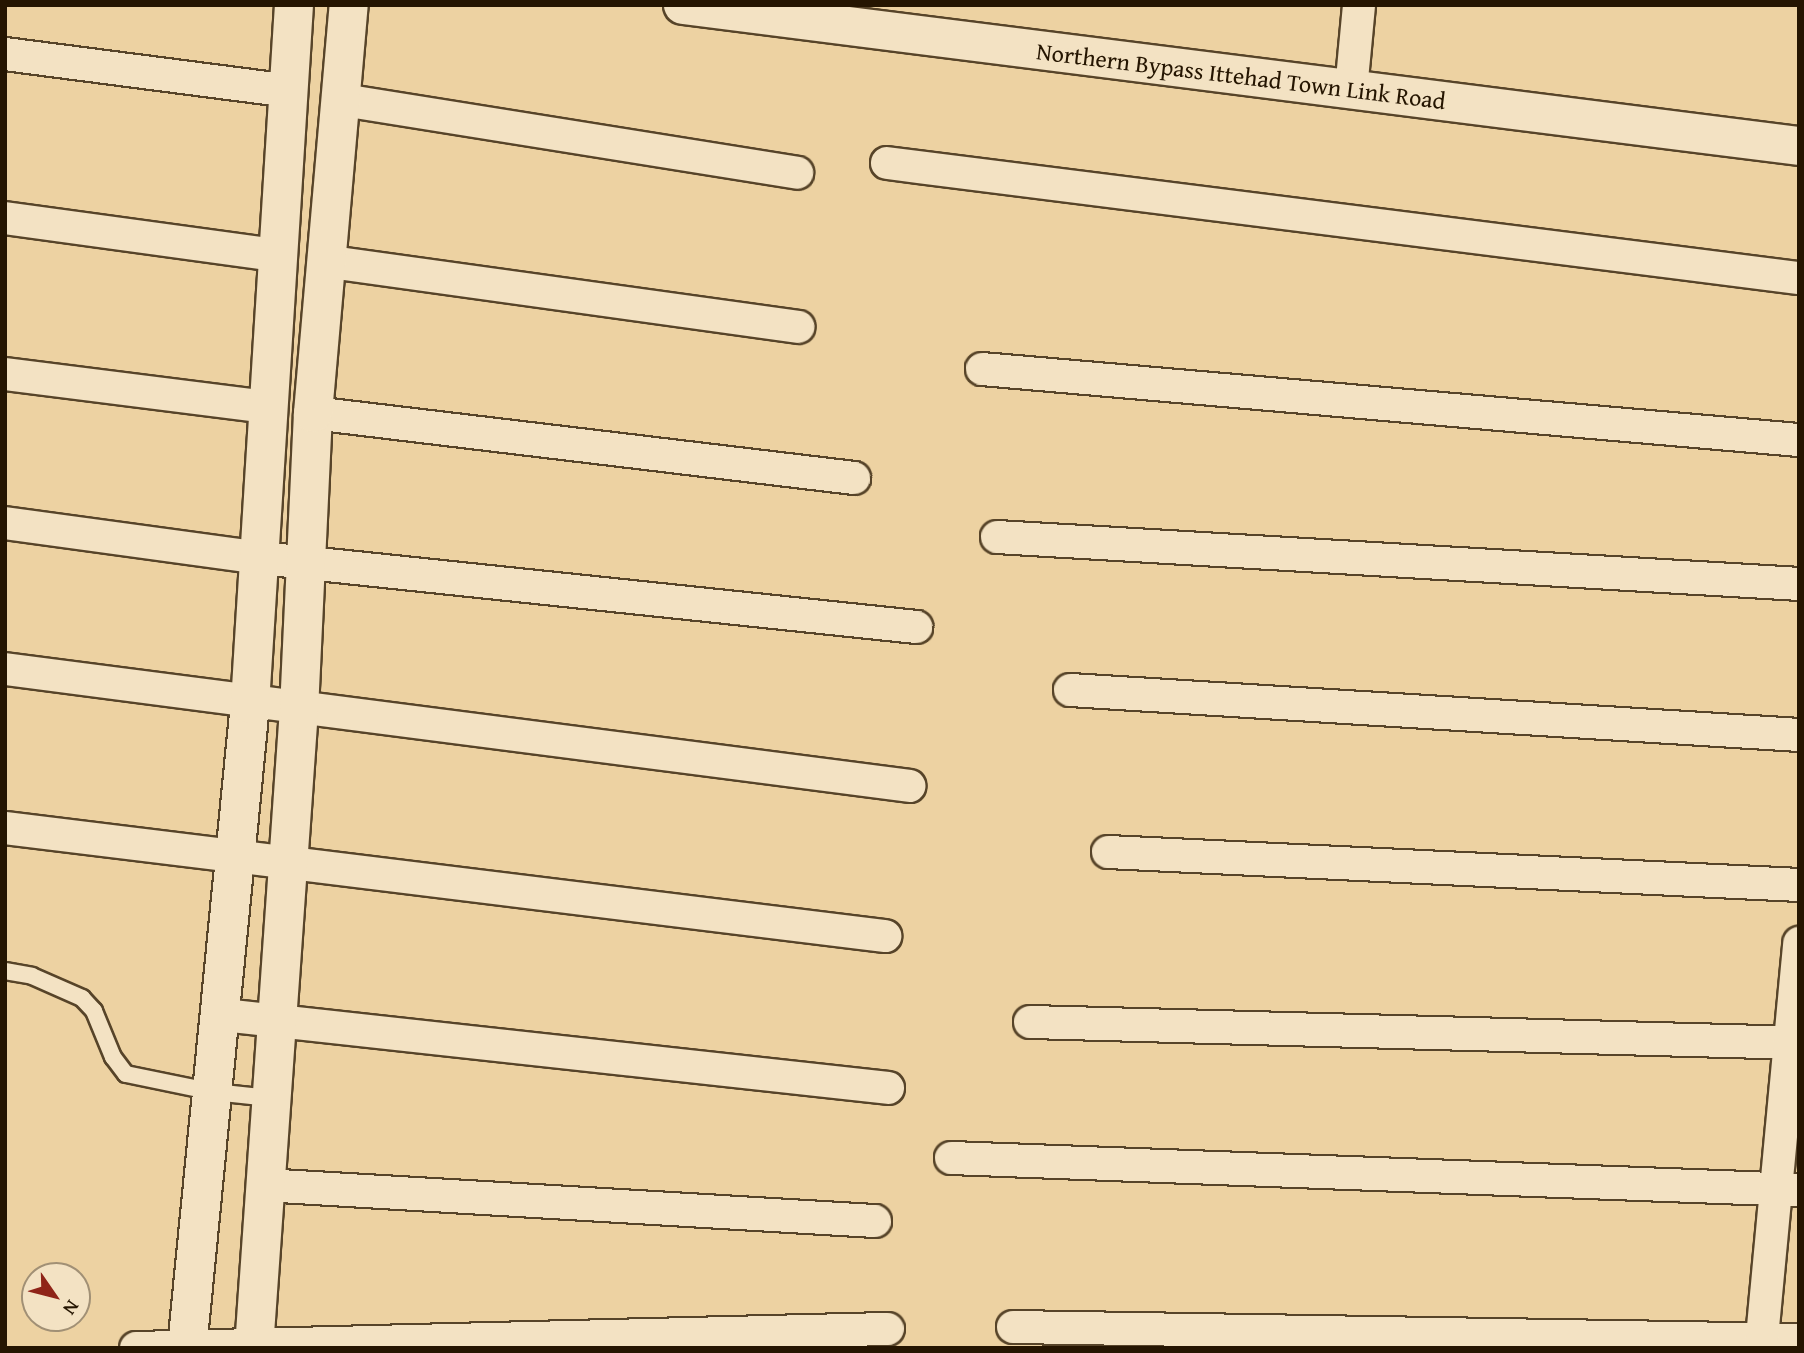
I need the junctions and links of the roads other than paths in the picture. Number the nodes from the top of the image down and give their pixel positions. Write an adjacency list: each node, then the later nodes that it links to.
1 (294, 5): 8 (main road)
2 (349, 5): 9 (main road)
3 (683, 5): 5 (main road, Northern Bypass Ittehad Town Link Road)
4 (1359, 5): 7 (street)
5 (844, 15): 7 (main road, Northern Bypass Ittehad Town Link Road)
6 (5, 54): 8 (street)
7 (1351, 90): 10 (main road, Northern Bypass Ittehad Town Link Road)
8 (288, 91): 14 (main road)
9 (343, 100): 12 (street); 15 (main road)
10 (1799, 146)
11 (887, 163): 16 (street)
12 (797, 173)
13 (5, 218): 14 (street)
14 (276, 255): 20 (main road)
15 (324, 261): 17 (street); 21 (main road)
16 (1799, 278)
17 (798, 327)
18 (982, 369): 22 (street)
19 (5, 374): 20 (street)
20 (266, 407): 26 (main road)
21 (313, 413): 23 (street); 27 (main road)
22 (1799, 440)
23 (854, 478)
24 (5, 523): 26 (street)
25 (997, 537): 28 (street)
26 (261, 558): 27 (street); 32 (main road)
27 (306, 563): 29 (street); 33 (main road)
28 (1799, 584)
29 (916, 627)
30 (5, 669): 32 (street)
31 (1070, 690): 34 (street)
32 (250, 704): 33 (street); 38 (main road)
33 (299, 710): 35 (street); 39 (main road)
34 (1799, 735)
35 (909, 786)
36 (5, 828): 38 (street)
37 (1108, 852): 40 (street)
38 (234, 859): 39 (street); 44 (main road)
39 (289, 865): 41 (street); 45 (main road)
40 (1799, 885)
41 (886, 936)
42 (1799, 943): 47 (street)
43 (5, 971): 49 (lane)
44 (223, 1015): 45 (street); 49 (main road)
45 (276, 1020): 48 (street); 50 (main road)
46 (1030, 1022): 47 (street)
47 (1794, 1042): 53 (street)
48 (888, 1087)
49 (214, 1092): 50 (lane); 61 (main road)
50 (270, 1098): 52 (main road)
51 (951, 1158): 53 (street)
52 (263, 1185): 54 (street); 60 (main road)
53 (1787, 1189): 59 (street)
54 (875, 1221)
55 (1013, 1326): 59 (street)
56 (888, 1329): 57 (street)
57 (708, 1340): 60 (street)
58 (1799, 1340): 59 (street)
59 (1762, 1342)
60 (254, 1345): 61 (street)
61 (188, 1346): 62 (street)
62 (136, 1348)

